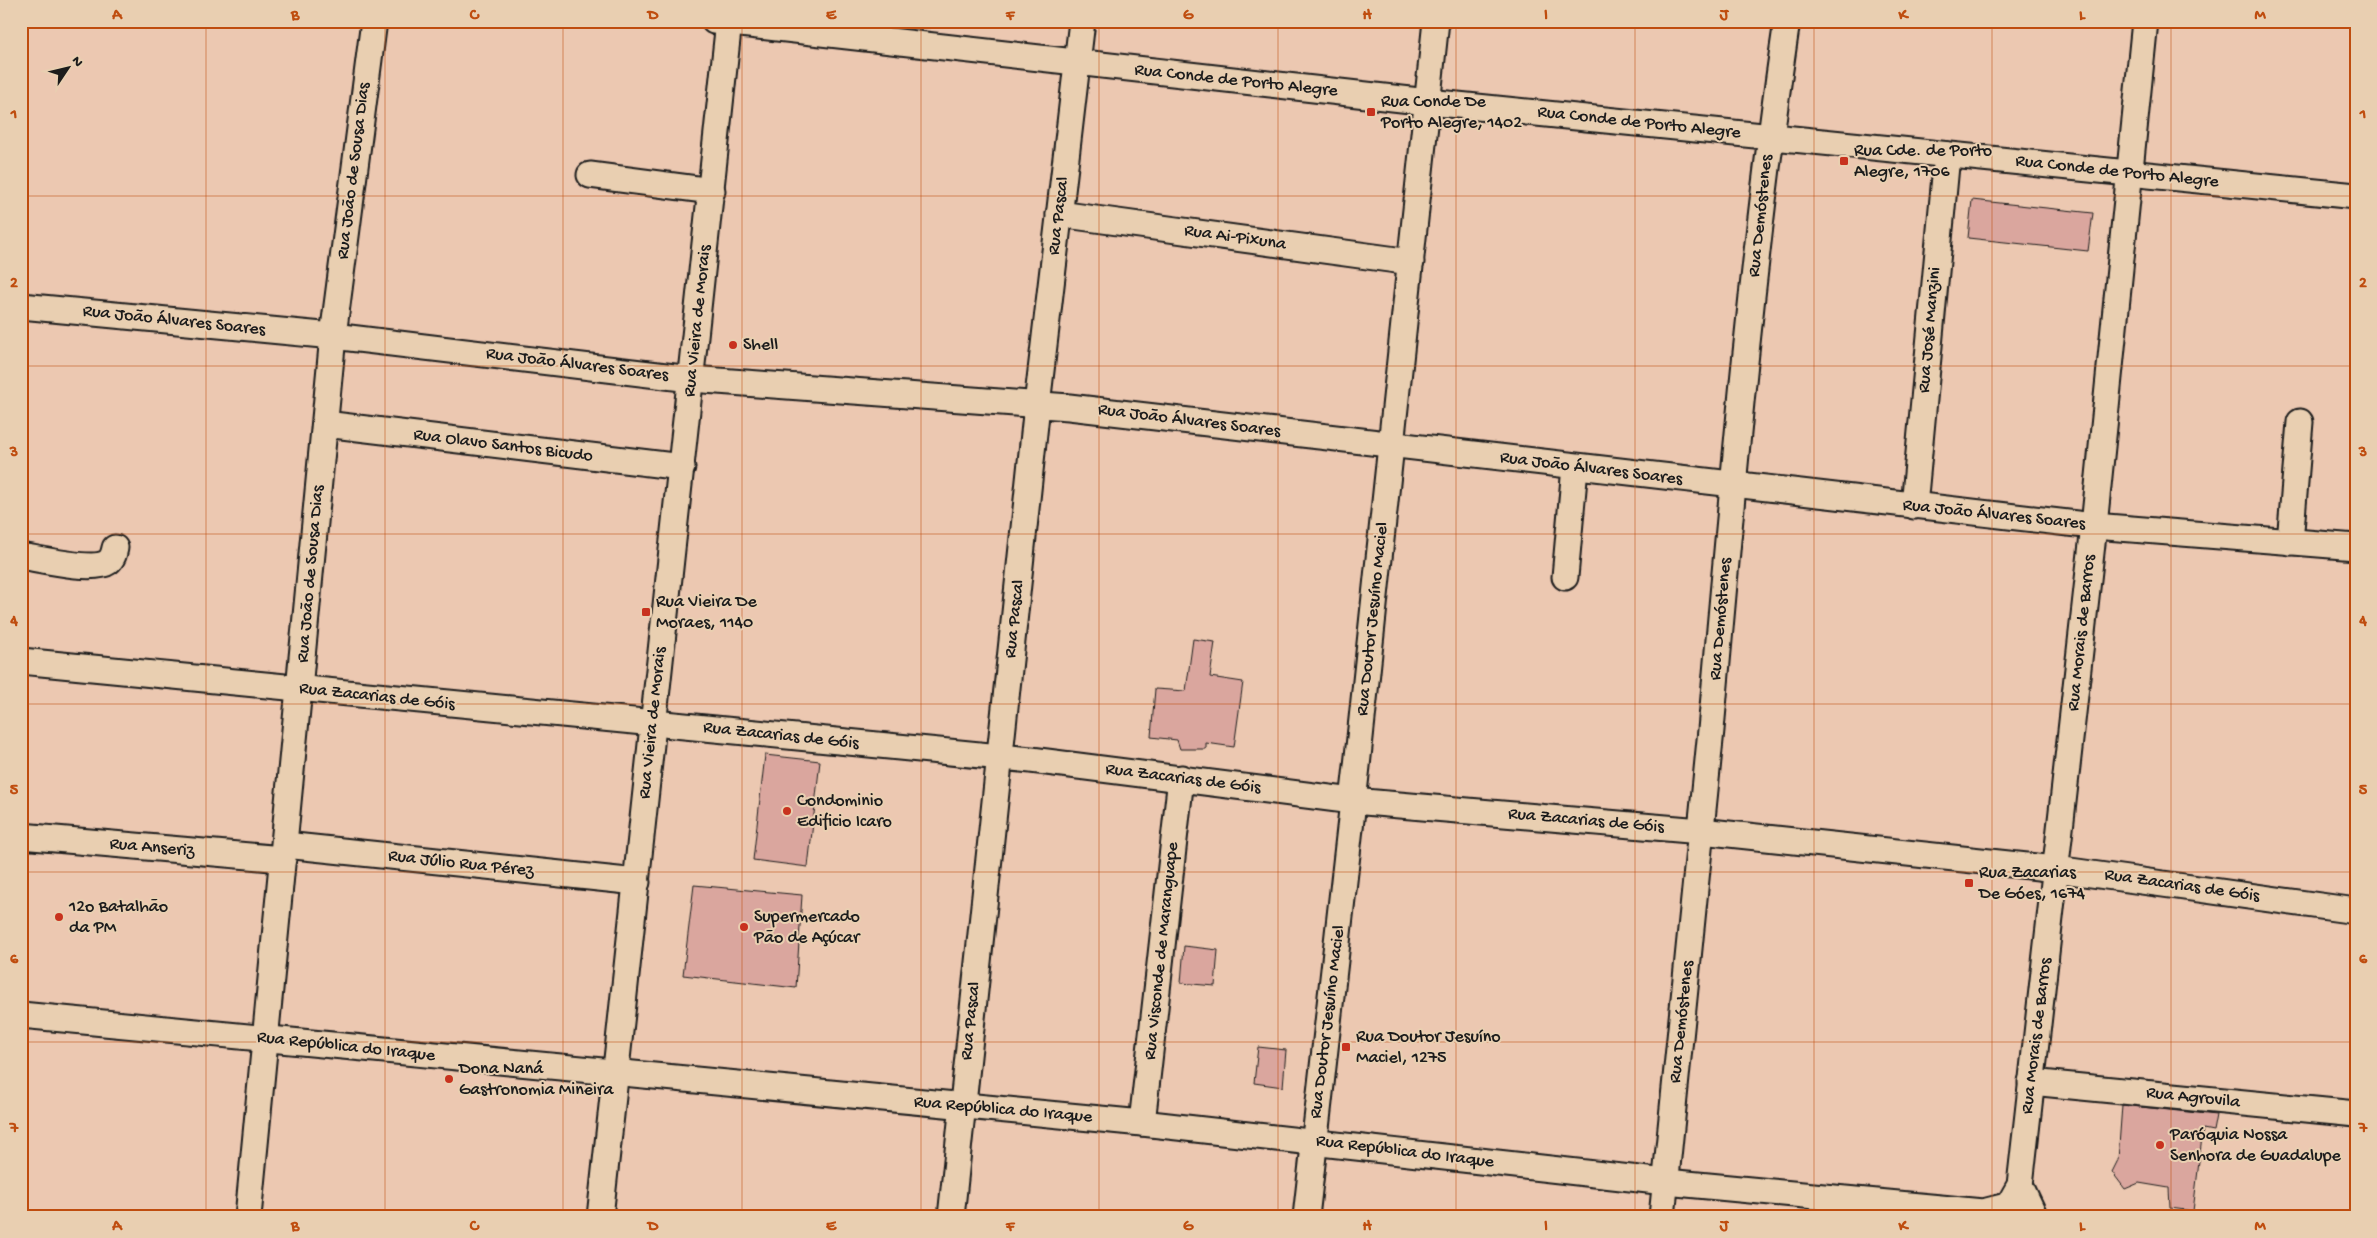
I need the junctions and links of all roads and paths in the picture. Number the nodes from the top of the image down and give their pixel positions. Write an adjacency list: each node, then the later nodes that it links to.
1 (374, 21): 18 (street, Rua João de Sousa Dias)
2 (1082, 21): 7 (street, Rua Pascal)
3 (1436, 21): 8 (street, Rua Doutor Jesuíno Maciel)
4 (1787, 21): 9 (street, Rua Demóstenes)
5 (2145, 21): 11 (street, Rua Morais de Barros)
6 (724, 22): 7 (street, Rua Conde de Porto Alegre); 13 (street, Rua Vieira de Morais)
7 (1077, 63): 8 (street, Rua Conde de Porto Alegre); 15 (street, Rua Pascal)
8 (1428, 102): 9 (street, Rua Conde de Porto Alegre); 16 (street, Rua Doutor Jesuíno Maciel)
9 (1770, 136): 10 (street, Rua Conde de Porto Alegre); 26 (street, Rua Demóstenes)
10 (1947, 155): 11 (street, Rua Conde de Porto Alegre); 27 (street, Rua José Manzini)
11 (2129, 174): 14 (street, Rua Conde de Porto Alegre); 28 (street, Rua Morais de Barros)
12 (590, 175): 13 (street)
13 (712, 191): 19 (street, Rua Vieira de Morais)
14 (2356, 196)
15 (1060, 214): 16 (street, Rua Ai-Pixuna); 20 (street, Rua Pascal)
16 (1411, 262): 23 (street, Rua Doutor Jesuíno Maciel)
17 (21, 306): 18 (street, Rua João Álvares Soares)
18 (333, 336): 19 (street, Rua João Álvares Soares); 22 (street, Rua João de Sousa Dias)
19 (691, 379): 20 (street, Rua João Álvares Soares); 24 (street, Rua Vieira de Morais)
20 (1037, 405): 23 (street, Rua João Álvares Soares); 37 (street, Rua Pascal)
21 (2300, 422): 29 (street)
22 (325, 424): 24 (street, Rua Olavo Santos Bicudo); 35 (street, Rua João de Sousa Dias)
23 (1392, 445): 25 (street, Rua João Álvares Soares); 39 (street, Rua Doutor Jesuíno Maciel)
24 (682, 467): 36 (street, Rua Vieira de Morais)
25 (1575, 467): 26 (street, Rua João Álvares Soares); 33 (street)
26 (1733, 485): 27 (street, Rua João Álvares Soares); 40 (street, Rua Demóstenes)
27 (1914, 506): 28 (street, Rua João Álvares Soares)
28 (2094, 526): 29 (street, Rua João Álvares Soares); 43 (street, Rua Morais de Barros)
29 (2290, 542): 30 (street, Rua João Álvares Soares)
30 (2356, 547)
31 (115, 548): 32 (street)
32 (21, 556)
33 (1565, 577)
34 (21, 660): 35 (street, Rua Zacarias de Góis)
35 (300, 690): 36 (street, Rua Zacarias de Góis); 42 (street, Rua João de Sousa Dias)
36 (653, 724): 37 (street, Rua Zacarias de Góis); 44 (street, Rua Vieira de Morais)
37 (1001, 759): 38 (street, Rua Zacarias de Góis); 50 (street, Rua Pascal)
38 (1181, 778): 39 (street, Rua Zacarias de Góis); 52 (street, Rua Visconde de Maranguape)
39 (1354, 800): 40 (street, Rua Zacarias de Góis); 53 (street, Rua Doutor Jesuíno Maciel)
40 (1701, 831): 43 (street, Rua Zacarias de Góis); 54 (street, Rua Demóstenes)
41 (21, 836): 42 (street, Rua Anseriz)
42 (284, 852): 44 (street, Rua Júlio Rua Pérez); 47 (street, Rua João de Sousa Dias)
43 (2056, 869): 45 (street, Rua Zacarias de Góis); 49 (street, Rua Morais de Barros)
44 (637, 882): 48 (street, Rua Vieira de Morais)
45 (2352, 908)
46 (21, 1015): 47 (street, Rua República do Iraque)
47 (265, 1039): 48 (street, Rua República do Iraque); 56 (street, Rua João de Sousa Dias)
48 (616, 1074): 50 (street, Rua República do Iraque); 57 (street, Rua Vieira de Morais)
49 (2031, 1082): 51 (street, Rua Agrovila); 55 (street, Rua Morais de Barros)
50 (962, 1107): 52 (street, Rua República do Iraque); 58 (street, Rua Pascal)
51 (2356, 1114)
52 (1142, 1123): 53 (street, Rua República do Iraque)
53 (1314, 1141): 54 (street, Rua República do Iraque); 59 (street, Rua Doutor Jesuíno Maciel)
54 (1666, 1182): 55 (street, Rua República do Iraque); 60 (street, Rua Demóstenes)
55 (2015, 1209)
56 (248, 1217)
57 (600, 1217)
58 (951, 1217)
59 (1306, 1217)
60 (1662, 1217)

